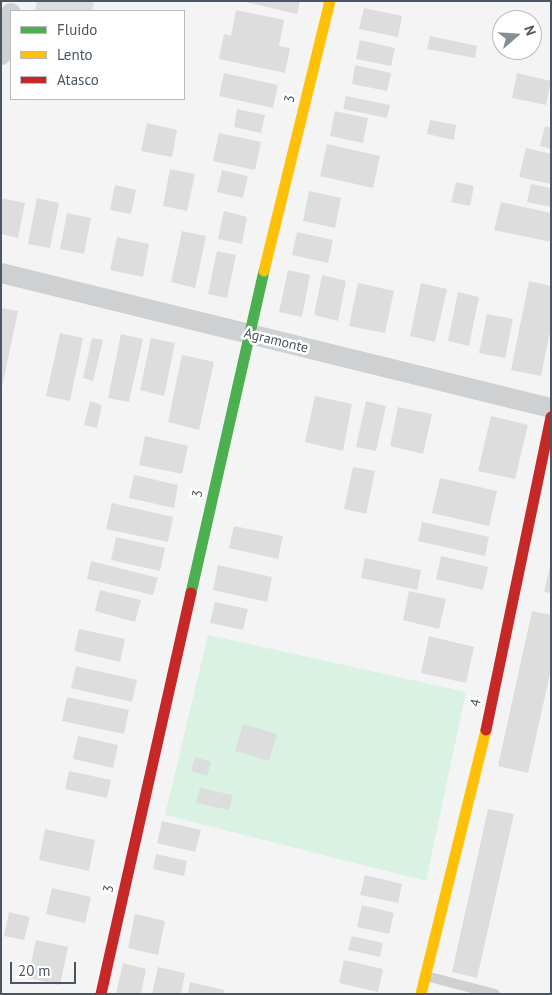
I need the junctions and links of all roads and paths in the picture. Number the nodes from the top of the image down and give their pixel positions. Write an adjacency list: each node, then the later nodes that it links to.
1 (330, 1): 5 (street, 3)
2 (10, 16): 3 (street)
3 (1, 55)
4 (1, 273): 5 (street, Agramonte)
5 (249, 335): 6 (street, Agramonte); 9 (street, 3)
6 (551, 408)
7 (551, 417): 8 (street, 4)
8 (426, 976): 10 (street, 4); 11 (lane)
9 (101, 994)
10 (421, 994)
11 (495, 994)

